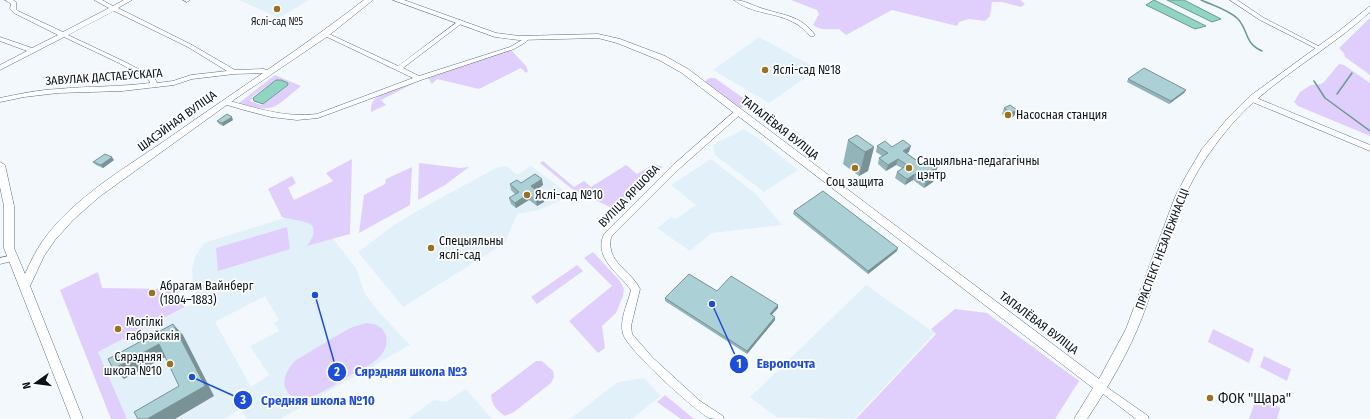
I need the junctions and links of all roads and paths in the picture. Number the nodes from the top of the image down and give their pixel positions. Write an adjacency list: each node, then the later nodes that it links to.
1 (8, 0): 11 (street)
2 (97, 0): 8 (street)
3 (129, 0): 8 (street)
4 (368, 0): 12 (main road, ШАСЭЙНАЯ ВУЛІЦА)
5 (397, 0): 10 (main road, ТАПАЛЁВАЯ ВУЛІЦА)
6 (737, 0): 13 (street)
7 (1233, 0): 16 (street)
8 (114, 7): 11 (street); 20 (street)
9 (1370, 8): 16 (main road, ПРАСПЕКТ НЕЗАЛЕЖНАСЦІ)
10 (460, 22): 14 (main road, ТАПАЛЁВАЯ ВУЛІЦА); 19 (street)
11 (62, 34): 17 (street); 23 (street)
12 (325, 34): 19 (street); 21 (main road, ШАСЭЙНАЯ ВУЛІЦА)
13 (812, 35)
14 (526, 38): 22 (street); 27 (main road, ТАПАЛЁВАЯ ВУЛІЦА)
15 (0, 39): 17 (street)
16 (1319, 48): 24 (main road, ПРАСПЕКТ НЕЗАЛЕЖНАСЦІ)
17 (33, 51): 18 (street)
18 (0, 68)
19 (399, 68): 22 (street)
20 (234, 72): 21 (street, ЗАВУЛАК ДАСТАЕЎСКАГА); 23 (street, ЗАВУЛАК ДАСТАЕЎСКАГА)
21 (268, 72): 26 (main road, ШАСЭЙНАЯ ВУЛІЦА)
22 (419, 78): 26 (street)
23 (154, 86): 25 (street, ЗАВУЛАК ДАСТАЕЎСКАГА)
24 (1252, 98): 28 (street); 34 (main road, ПРАСПЕКТ НЕЗАЛЕЖНАСЦІ)
25 (0, 100)
26 (226, 102): 32 (main road, ШАСЭЙНАЯ ВУЛІЦА)
27 (739, 112): 34 (main road, ТАПАЛЁВАЯ ВУЛІЦА); 36 (street, ВУЛІЦА ЯРШОВА)
28 (1370, 148)
29 (0, 165): 31 (main road)
30 (0, 261): 31 (street)
31 (14, 261): 32 (main road); 33 (main road)
32 (36, 263): 33 (main road, ШАСЭЙНАЯ ВУЛІЦА)
33 (25, 286): 35 (main road)
34 (1101, 387): 37 (main road, ПРАСПЕКТ НЕЗАЛЕЖНАСЦІ); 38 (street)
35 (77, 419)
36 (719, 419)
37 (1080, 419)
38 (1144, 419)

